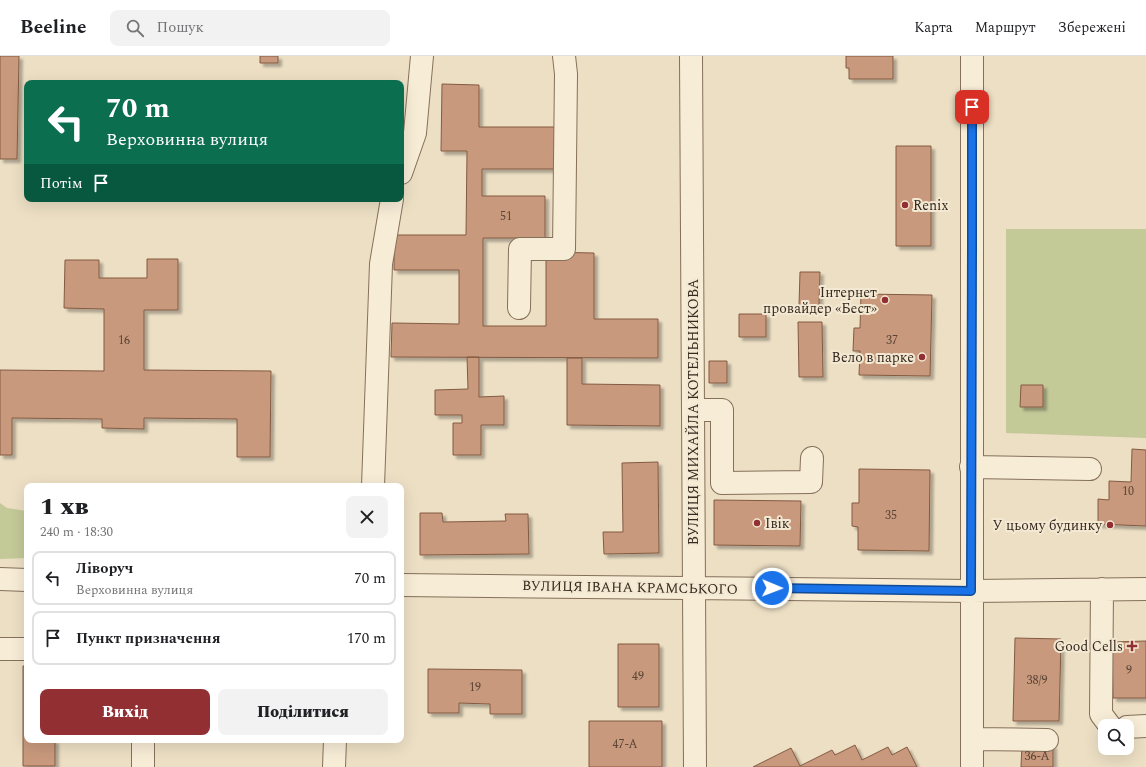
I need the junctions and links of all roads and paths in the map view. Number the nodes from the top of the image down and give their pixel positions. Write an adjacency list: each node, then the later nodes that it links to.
1 (422, 56): 5 (street)
2 (564, 56): 7 (street)
3 (691, 56): 8 (street, ВУЛИЦЯ МИХАЙЛА КОТЕЛЬНИКОВА)
4 (972, 56): 10 (street)
5 (404, 164)
6 (391, 202): 12 (street)
7 (519, 308)
8 (693, 410): 9 (street); 16 (street, ВУЛИЦЯ МИХАЙЛА КОТЕЛЬНИКОВА)
9 (812, 458)
10 (971, 467): 11 (street); 19 (street)
11 (1090, 469)
12 (373, 483)
13 (0, 579): 14 (street)
14 (24, 580)
15 (404, 585): 16 (street, ВУЛИЦЯ ІВАНА КРАМСЬКОГО)
16 (695, 587): 19 (street, ВУЛИЦЯ ІВАНА КРАМСЬКОГО); 31 (street, ВУЛИЦЯ МИХАЙЛА КОТЕЛЬНИКОВА)
17 (1102, 589): 18 (street, ВУЛИЦЯ ІВАНА КРАМСЬКОГО); 19 (street, ВУЛИЦЯ ІВАНА КРАМСЬКОГО); 22 (street)
18 (1146, 589)
19 (971, 591): 25 (street)
20 (0, 649): 21 (street)
21 (24, 649)
22 (1105, 719)
23 (1146, 726): 24 (street)
24 (1134, 727)
25 (972, 739): 26 (street); 32 (street)
26 (1047, 740)
27 (144, 743): 29 (street)
28 (333, 743): 30 (street)
29 (143, 767)
30 (334, 767)
31 (695, 767)
32 (972, 767)

